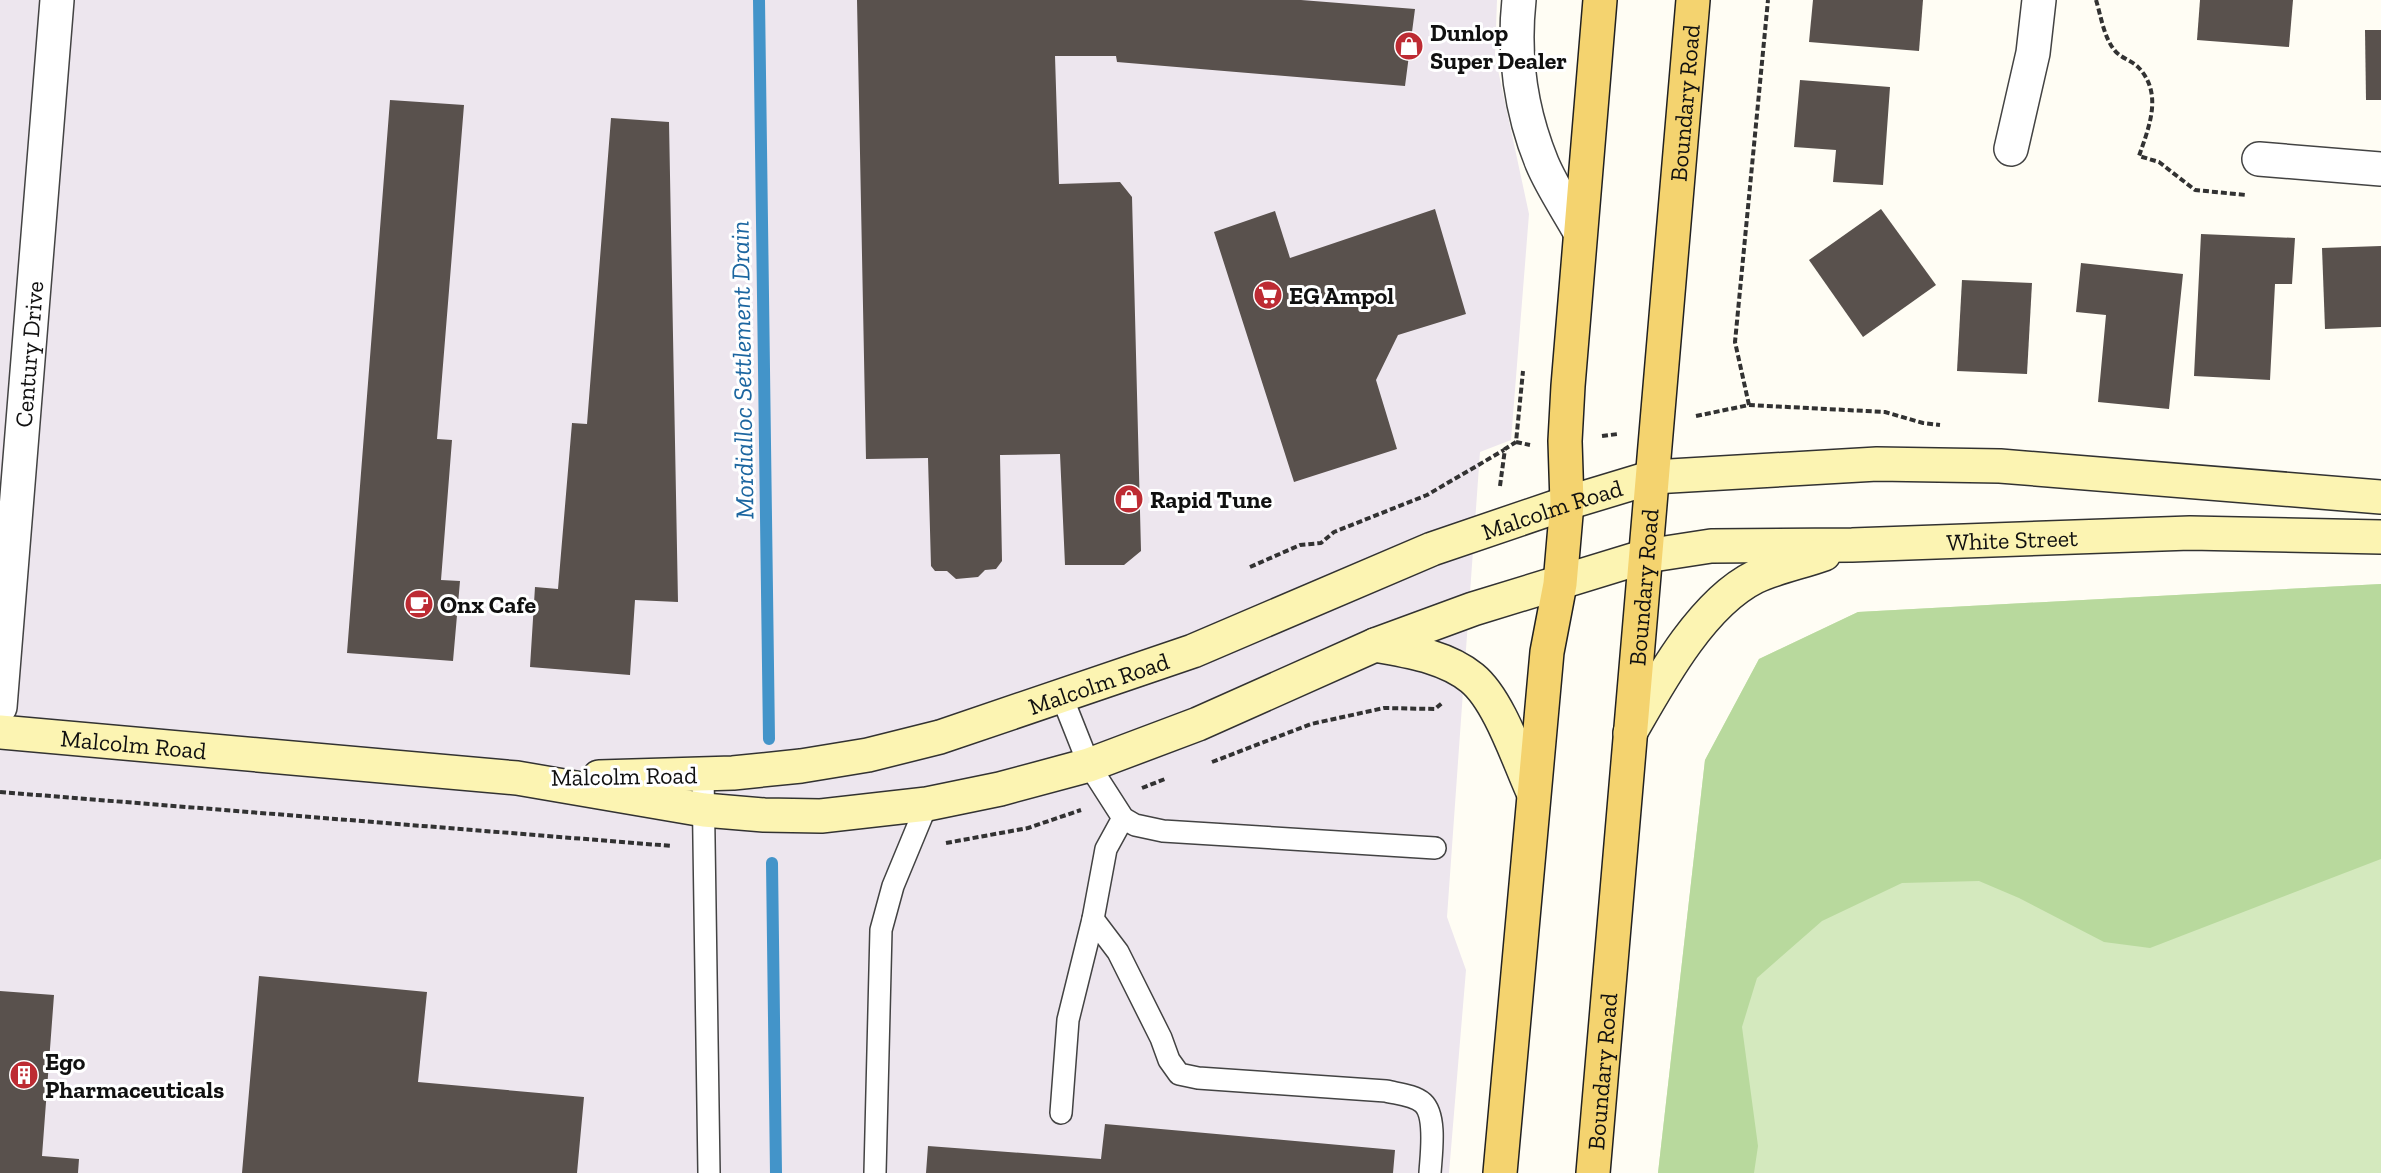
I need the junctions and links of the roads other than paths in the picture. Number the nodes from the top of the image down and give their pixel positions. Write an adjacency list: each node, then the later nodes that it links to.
1 (57, 0): 19 (street, Century Drive)
2 (1519, 0): 9 (street)
3 (1600, 0): 9 (main road)
4 (1693, 0): 10 (main road, Boundary Road)
5 (2039, 0): 6 (street)
6 (2011, 148)
7 (2259, 159): 8 (street)
8 (2381, 169)
9 (1580, 232): 12 (main road)
10 (1653, 477): 11 (street); 12 (street, Malcolm Road); 15 (main road, Boundary Road)
11 (2381, 497)
12 (1567, 503): 16 (main road); 18 (street, Malcolm Road)
13 (2381, 537): 14 (street, White Street)
14 (1852, 545): 15 (street, White Street); 21 (street)
15 (1646, 556): 16 (street, Malcolm Road); 21 (main road, Boundary Road)
16 (1560, 584): 17 (street, Malcolm Road); 25 (main road)
17 (1375, 645): 22 (street, Malcolm Road); 25 (street)
18 (1062, 697): 22 (lane); 23 (street, Malcolm Road)
19 (0, 707)
20 (0, 732): 24 (street, Malcolm Road)
21 (1630, 733): 36 (main road, Boundary Road)
22 (1089, 765): 26 (street, Malcolm Road); 28 (lane)
23 (704, 774): 24 (street, Malcolm Road); 27 (lane)
24 (517, 778): 27 (street, Malcolm Road)
25 (1533, 792): 35 (main road)
26 (927, 804): 27 (street, Malcolm Road); 33 (lane)
27 (704, 810): 32 (lane)
28 (1123, 818): 29 (lane); 30 (lane)
29 (1435, 848)
30 (1093, 919): 31 (lane); 34 (lane)
31 (1061, 1113)
32 (709, 1173)
33 (875, 1173)
34 (1430, 1173)
35 (1500, 1173)
36 (1593, 1173)

